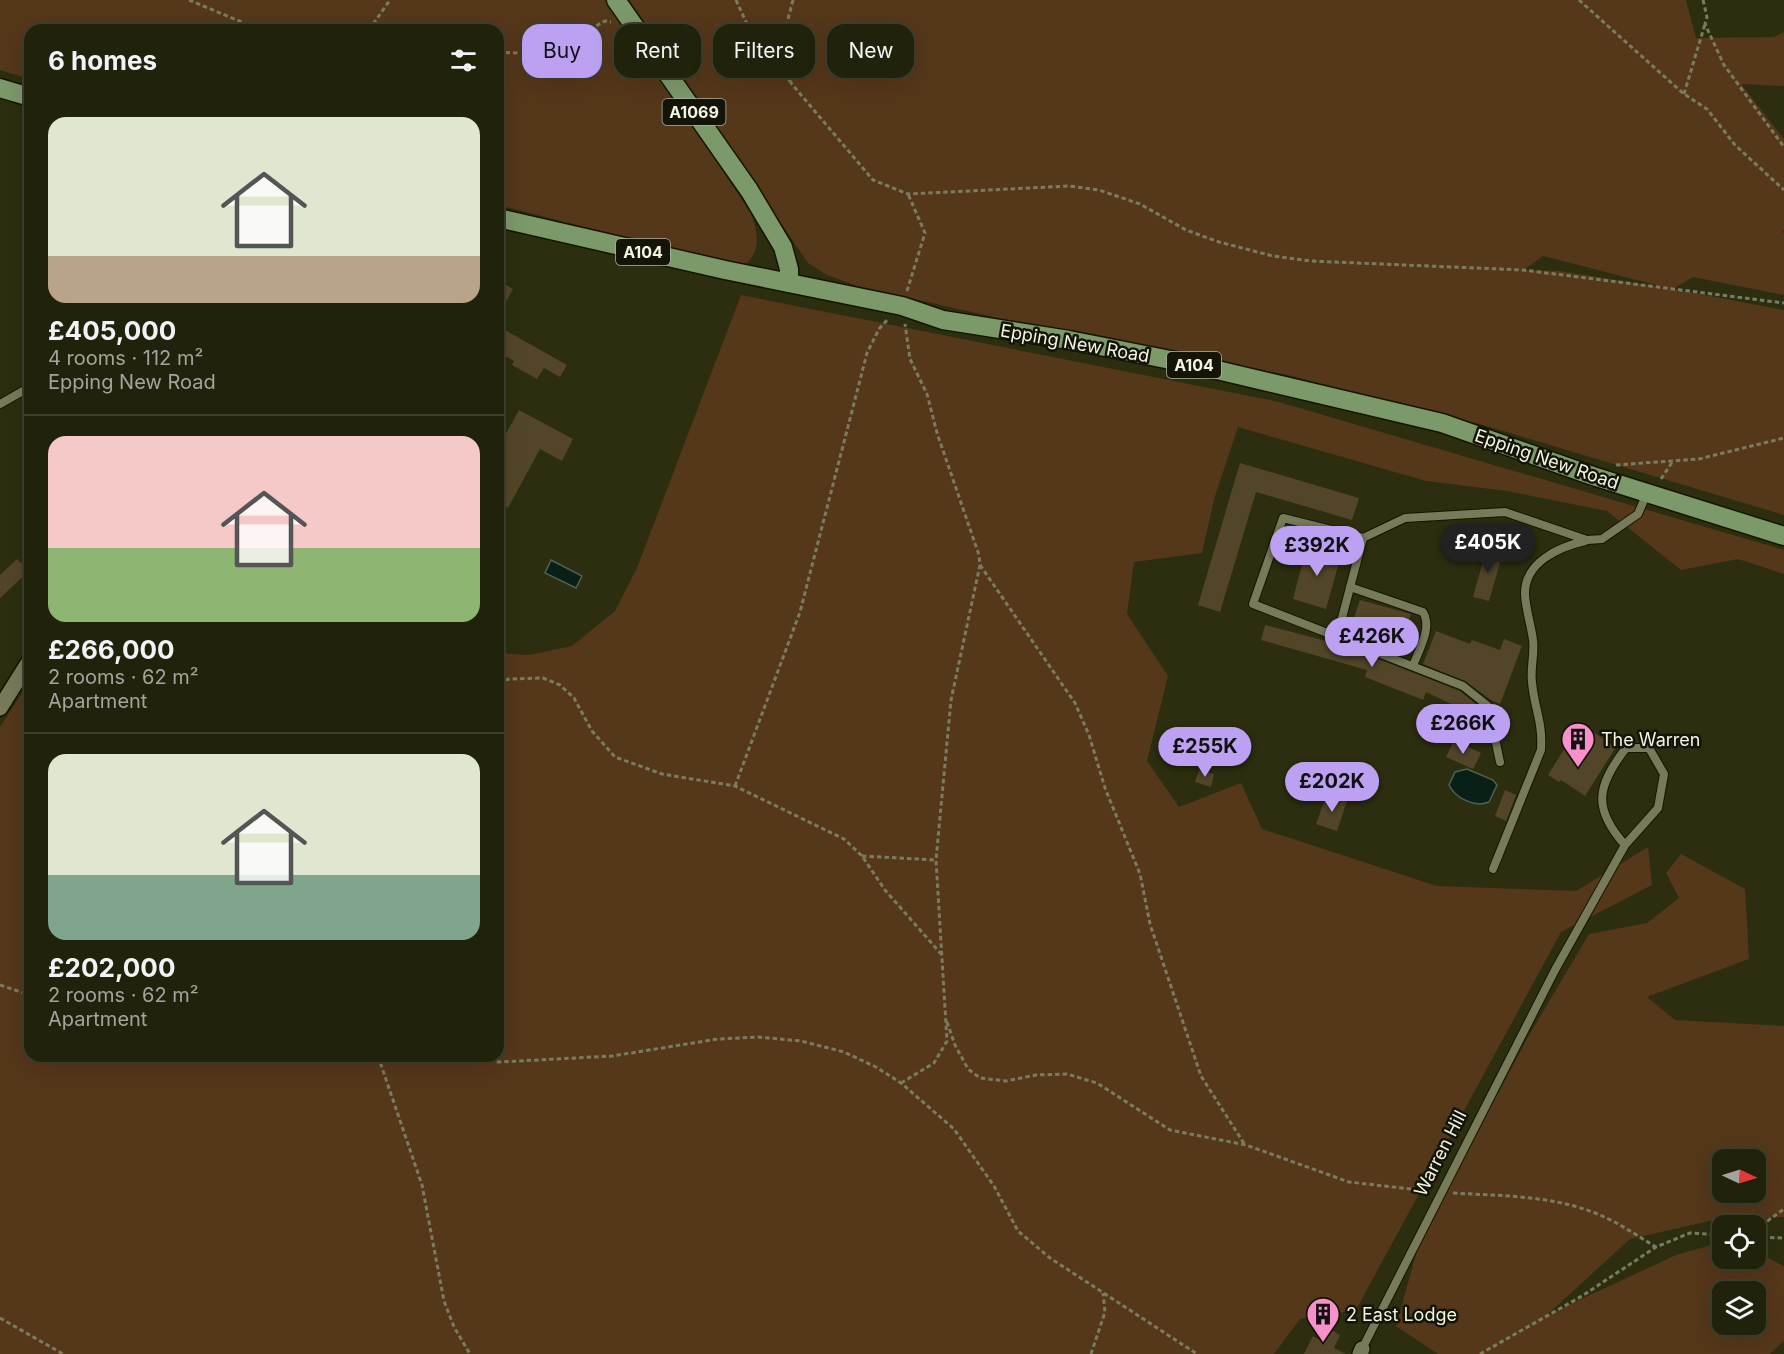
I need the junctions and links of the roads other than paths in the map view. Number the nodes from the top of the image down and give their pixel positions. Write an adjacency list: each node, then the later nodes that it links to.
1 (616, 0): 5 (main road, A1069)
2 (0, 88): 3 (main road)
3 (24, 95)
4 (504, 219): 5 (main road, Epping New Road / A104)
5 (789, 283): 8 (main road, Epping New Road / A104)
6 (24, 390): 7 (lane)
7 (0, 404)
8 (1648, 493): 9 (main road, Epping New Road / A104); 11 (lane)
9 (1784, 536)
10 (1363, 538): 11 (lane); 12 (lane); 13 (lane)
11 (1587, 540): 19 (lane)
12 (1350, 587): 13 (lane); 14 (lane)
13 (1337, 637): 14 (lane)
14 (1413, 666): 17 (lane)
15 (24, 670): 16 (street)
16 (0, 708)
17 (1500, 762)
18 (1625, 845): 18 (lane, Warren Hill); 20 (lane, Warren Hill)
19 (1493, 869)
20 (1361, 1352)

